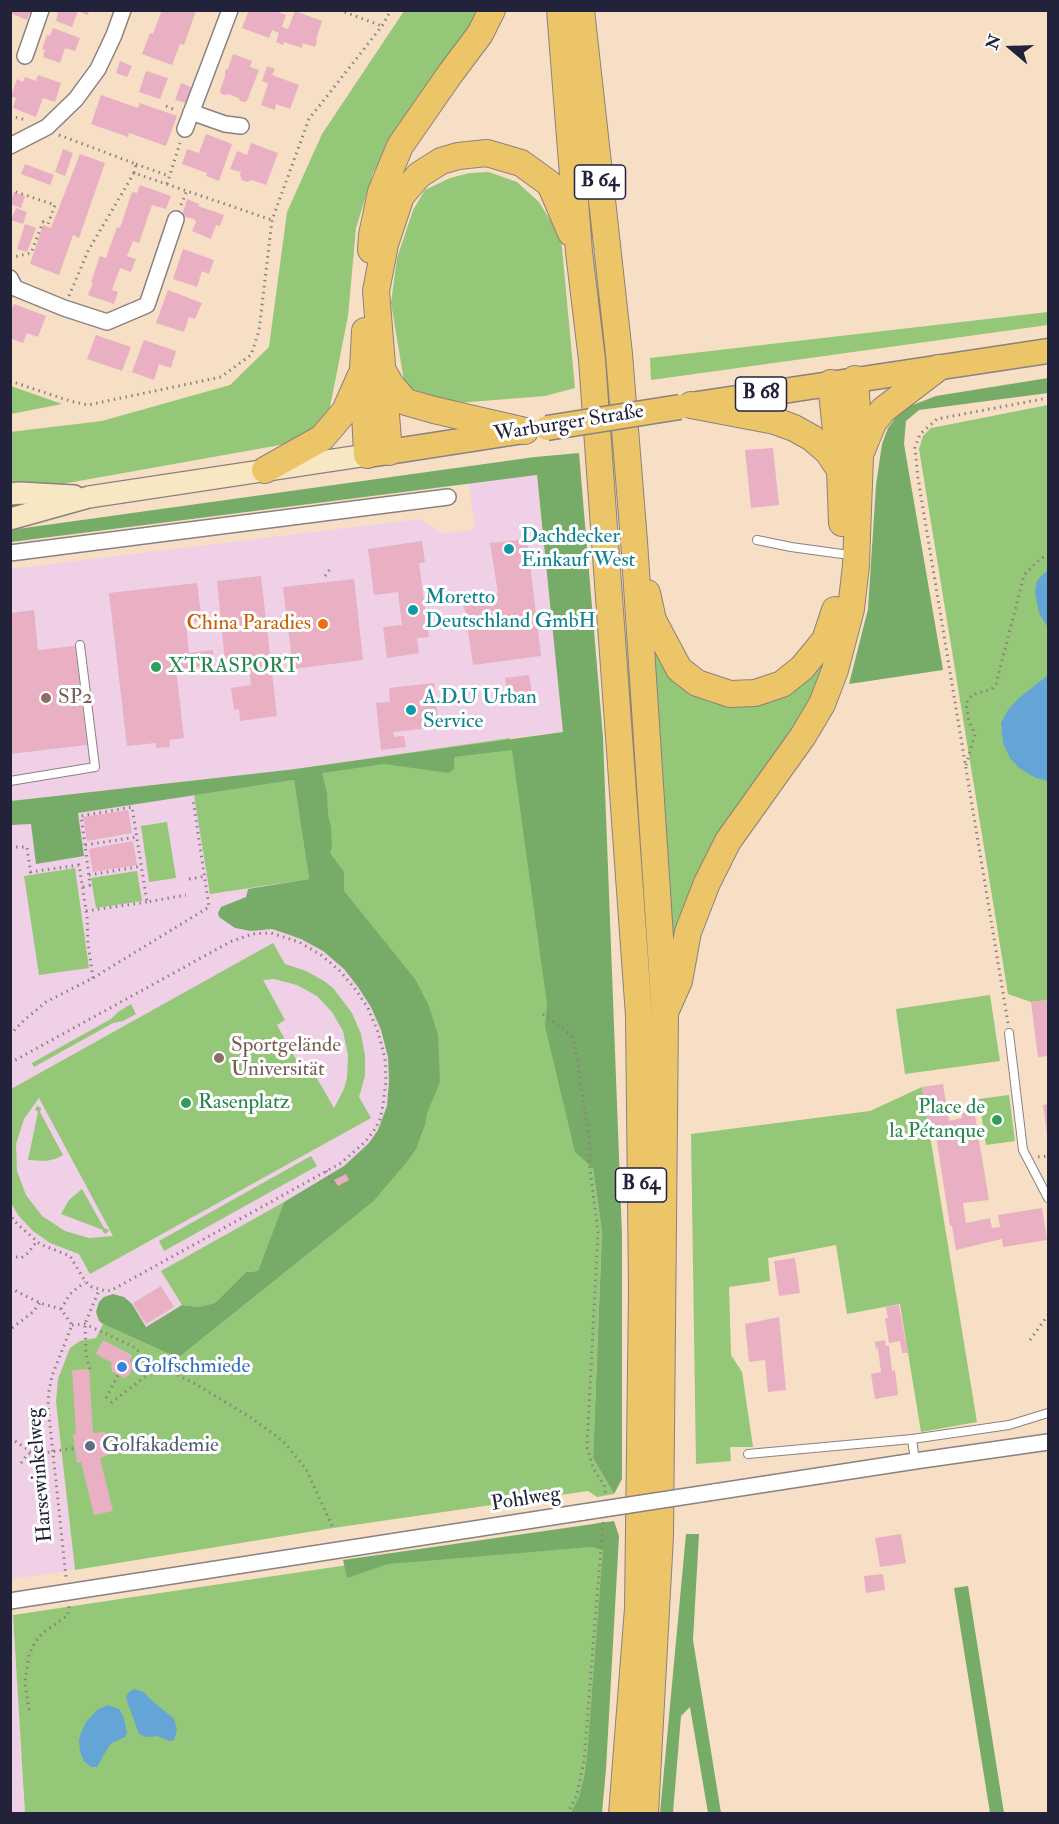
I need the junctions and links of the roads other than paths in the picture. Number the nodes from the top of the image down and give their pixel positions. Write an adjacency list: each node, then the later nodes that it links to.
1 (41, 10): 7 (street)
2 (123, 10): 11 (street)
3 (230, 10): 8 (street)
4 (492, 10): 17 (highway)
5 (560, 10): 13 (highway, B 64)
6 (581, 10): 29 (highway, B 64)
7 (25, 56)
8 (191, 112): 9 (street); 10 (street)
9 (241, 126)
10 (185, 129)
11 (10, 146)
12 (176, 219): 14 (street)
13 (579, 252): 17 (highway); 43 (highway, B 64)
14 (10, 278)
15 (1048, 351): 16 (main road, Warburger Straße / B 68)
16 (938, 368): 18 (main road, Warburger Straße / B 68); 22 (highway)
17 (372, 369): 20 (highway); 21 (highway); 23 (highway)
18 (843, 381): 19 (main road, Warburger Straße / B 68); 22 (highway)
19 (685, 406): 20 (main road, Warburger Straße / B 68, bridge); 22 (highway)
20 (536, 429): 21 (main road, Warburger Straße / B 68)
21 (378, 454): 23 (main road, Warburger Straße)
22 (850, 463): 31 (highway); 34 (highway)
23 (265, 470): 25 (main road, Warburger Straße)
24 (10, 495): 25 (main road, Warburger Straße)
25 (89, 497): 27 (main road, Warburger Straße)
26 (448, 497): 30 (street)
27 (10, 519)
28 (757, 540): 31 (lane)
29 (634, 541): 31 (highway); 34 (highway, B 64)
30 (10, 553)
31 (842, 554)
32 (80, 645): 33 (lane)
33 (10, 781)
34 (665, 1014): 44 (highway, B 64)
35 (1010, 1034): 36 (lane)
36 (1048, 1198)
37 (1048, 1413): 38 (lane)
38 (912, 1439): 40 (lane); 41 (lane)
39 (1048, 1442): 41 (street, Pohlweg)
40 (748, 1454)
41 (915, 1461): 42 (street, Pohlweg, bridge)
42 (10, 1600)
43 (622, 1814)
44 (645, 1814)

